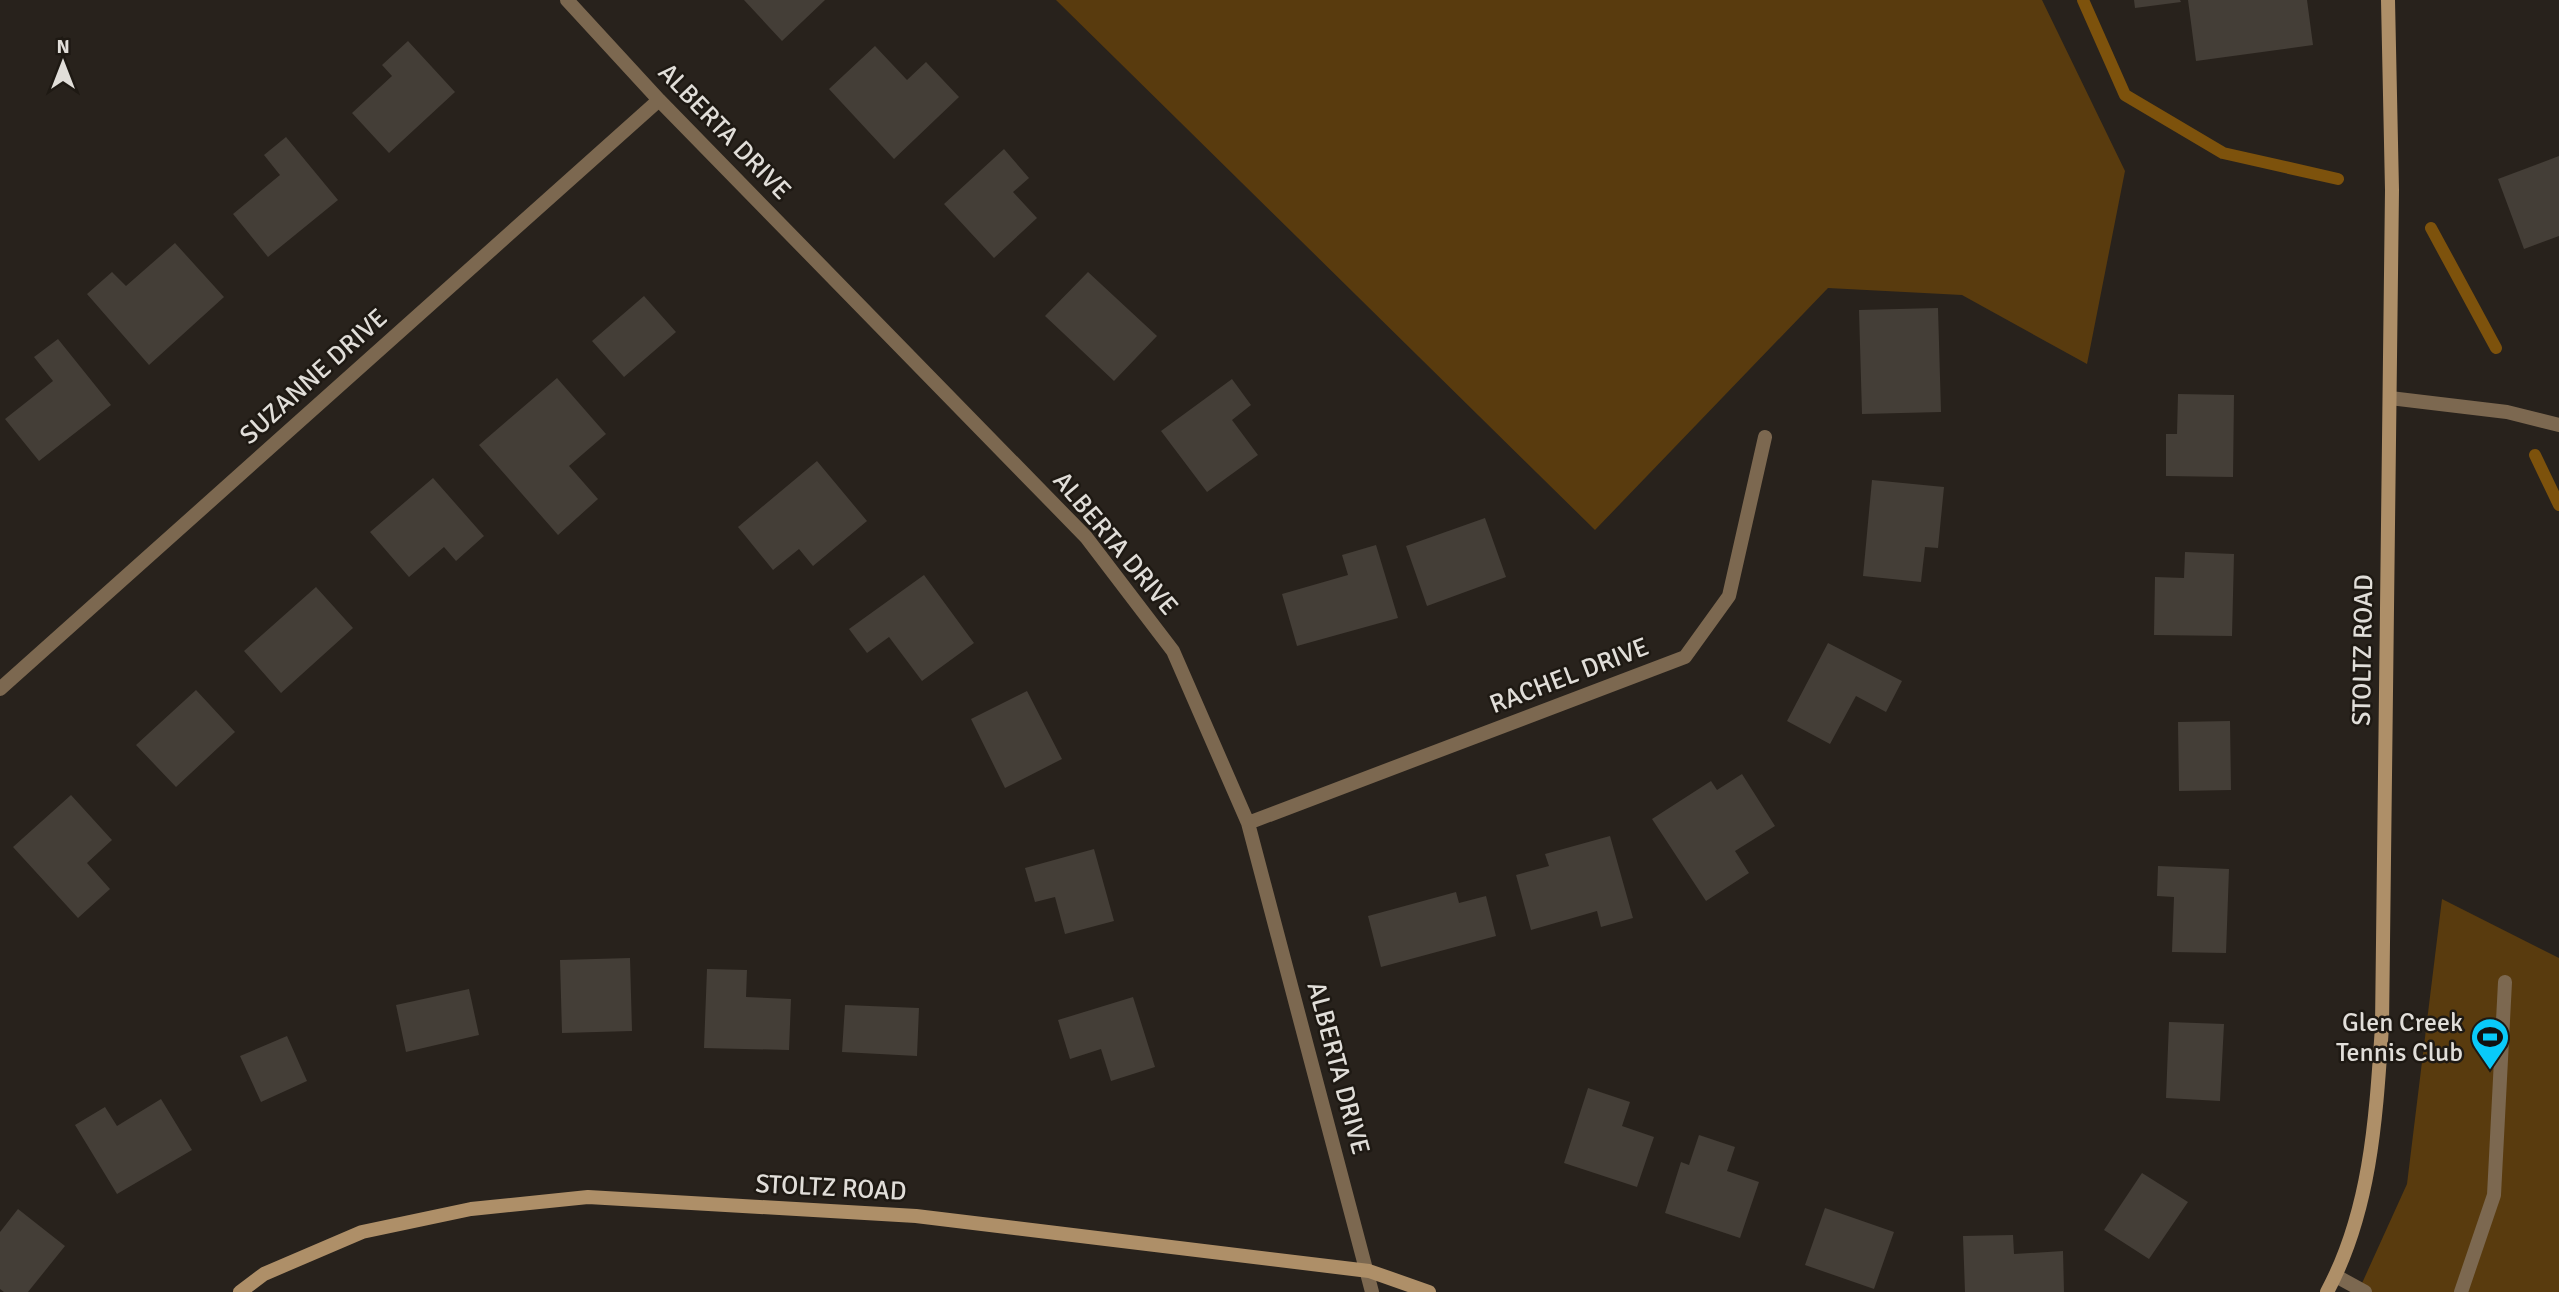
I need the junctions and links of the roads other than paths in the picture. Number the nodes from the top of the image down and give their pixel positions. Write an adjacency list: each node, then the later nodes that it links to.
1 (567, 0): 3 (street, ALBERTA DRIVE)
2 (2388, 0): 4 (street, STOLTZ ROAD)
3 (659, 100): 7 (street, SUZANNE DRIVE); 8 (street, ALBERTA DRIVE)
4 (2390, 398): 5 (street); 11 (street, STOLTZ ROAD)
5 (2559, 425)
6 (1765, 437): 8 (street, RACHEL DRIVE)
7 (0, 689)
8 (1248, 823): 10 (street, ALBERTA DRIVE)
9 (2505, 982): 17 (street)
10 (1369, 1271): 12 (street, STOLTZ ROAD); 13 (street, ALBERTA DRIVE); 14 (street, STOLTZ ROAD)
11 (2336, 1276): 15 (street, STOLTZ ROAD); 16 (street)
12 (240, 1292)
13 (1373, 1292)
14 (1429, 1292)
15 (2327, 1292)
16 (2365, 1292)
17 (2461, 1292)

